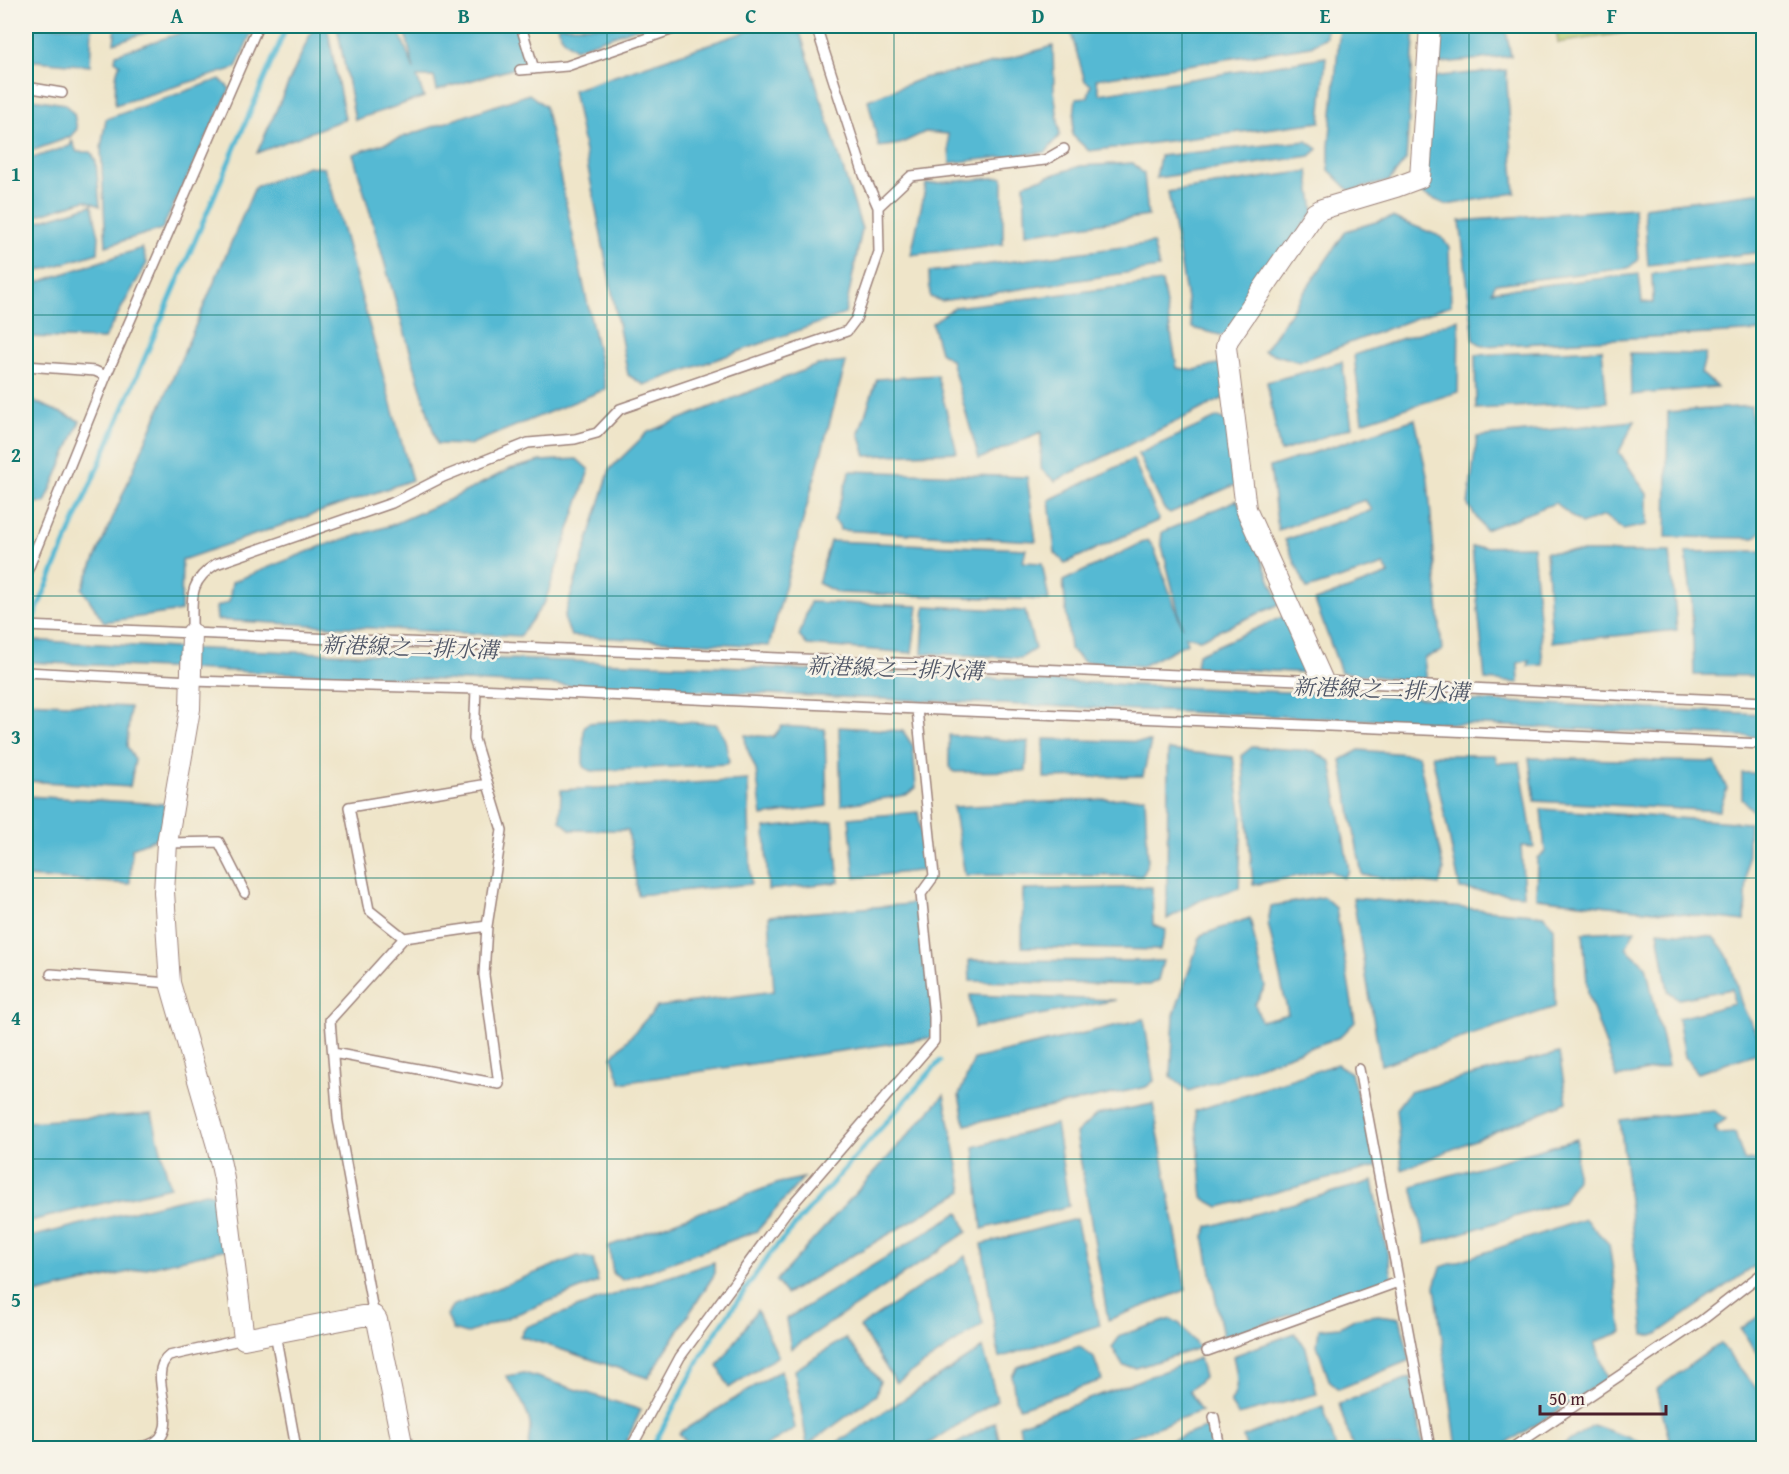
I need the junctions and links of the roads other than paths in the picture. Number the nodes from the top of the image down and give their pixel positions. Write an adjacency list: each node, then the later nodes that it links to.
1 (258, 26): 13 (lane)
2 (521, 26): 6 (lane)
3 (681, 26): 6 (lane)
4 (816, 26): 11 (lane)
5 (1430, 26): 19 (street)
6 (534, 69): 7 (lane)
7 (520, 70)
8 (26, 87): 9 (lane)
9 (62, 93)
10 (1064, 149): 11 (lane)
11 (878, 207): 16 (lane)
12 (26, 366): 13 (lane)
13 (106, 376): 14 (lane)
14 (26, 574)
15 (26, 626): 16 (lane)
16 (192, 633): 18 (street); 19 (lane)
17 (26, 672): 18 (lane)
18 (191, 681): 20 (lane); 25 (street)
19 (1323, 681): 21 (lane)
20 (476, 689): 22 (lane); 24 (lane)
21 (1764, 702)
22 (917, 709): 23 (lane); 43 (lane)
23 (1764, 744)
24 (488, 784): 27 (lane); 28 (lane)
25 (167, 843): 26 (lane); 30 (street)
26 (245, 893)
27 (487, 926): 28 (lane); 31 (lane)
28 (404, 938): 31 (lane)
29 (51, 974): 30 (lane)
30 (170, 983): 37 (street)
31 (333, 1053): 35 (lane)
32 (1359, 1069): 34 (lane)
33 (1764, 1272): 46 (lane)
34 (1398, 1282): 38 (lane); 45 (lane)
35 (374, 1316): 36 (street); 42 (street)
36 (275, 1333): 37 (street); 41 (lane)
37 (244, 1339): 40 (lane)
38 (1207, 1351)
39 (1214, 1417): 44 (lane)
40 (130, 1449)
41 (296, 1449)
42 (403, 1449)
43 (631, 1449)
44 (1220, 1449)
45 (1430, 1449)
46 (1512, 1449)

